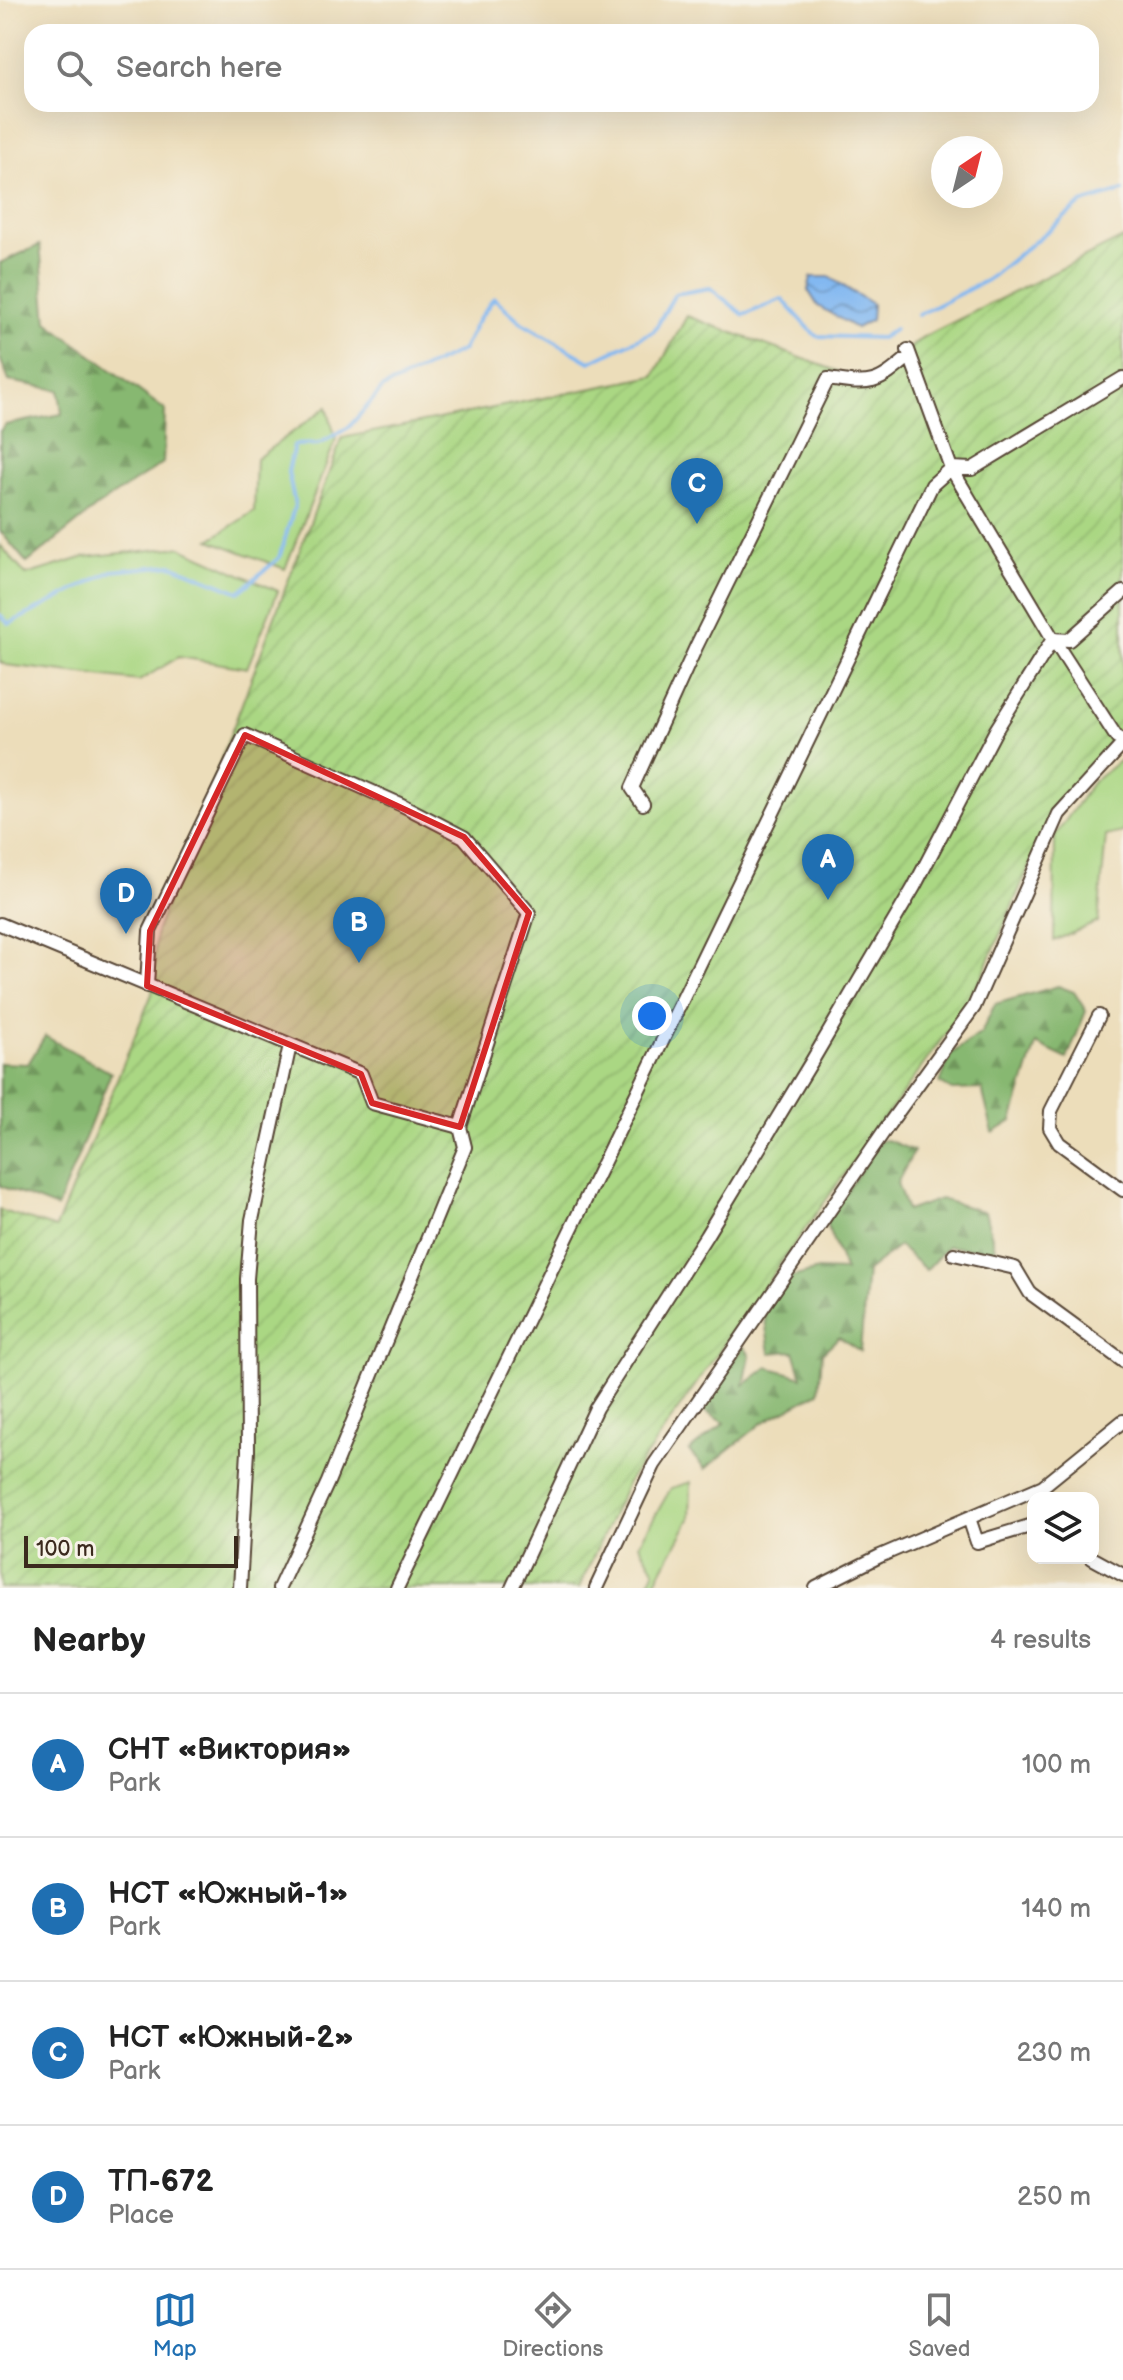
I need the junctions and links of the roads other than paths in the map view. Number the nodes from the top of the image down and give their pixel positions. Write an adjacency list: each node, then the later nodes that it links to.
1 (1123, 378): 2 (street)
2 (951, 468): 4 (street); 6 (street); 22 (street)
3 (1123, 592): 4 (street)
4 (1053, 639): 5 (street); 23 (street)
5 (1123, 742): 24 (street)
6 (643, 804)
7 (0, 924): 8 (street)
8 (147, 986): 10 (street); 11 (street)
9 (1099, 1016): 12 (street)
10 (290, 1045): 11 (street); 20 (street)
11 (460, 1127): 21 (street)
12 (1123, 1190)
13 (954, 1254): 14 (street)
14 (1123, 1361)
15 (1123, 1421): 16 (street)
16 (969, 1518): 17 (street); 25 (street)
17 (1027, 1527)
18 (1099, 1562): 19 (street)
19 (1123, 1575)
20 (240, 1588)
21 (279, 1588)
22 (397, 1588)
23 (512, 1588)
24 (596, 1588)
25 (816, 1588)

